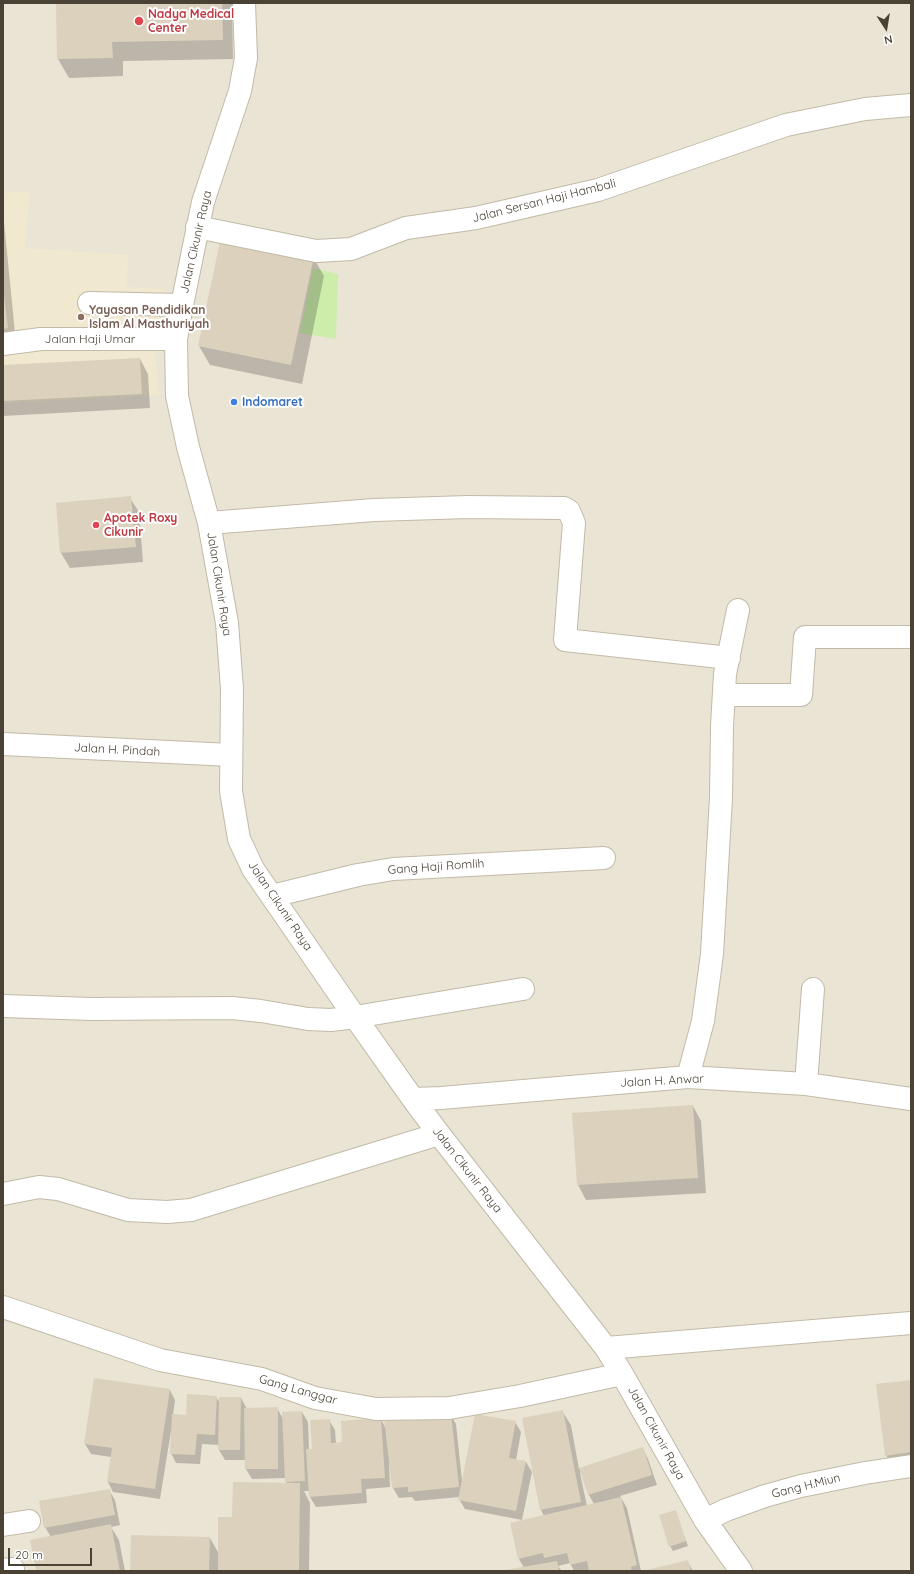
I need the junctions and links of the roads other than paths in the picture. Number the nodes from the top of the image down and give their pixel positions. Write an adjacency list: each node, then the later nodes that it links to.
1 (244, 3): 3 (street, Jalan Cikunir Raya)
2 (911, 105): 3 (street, Jalan Sersan Haji Hambali)
3 (197, 227): 5 (street, Jalan Cikunir Raya)
4 (89, 303): 5 (street)
5 (182, 305): 6 (street, Jalan Cikunir Raya)
6 (176, 339): 7 (street, Jalan Haji Umar); 8 (street, Jalan Cikunir Raya)
7 (3, 344)
8 (209, 523): 11 (street); 14 (street, Jalan Cikunir Raya)
9 (738, 610): 11 (street)
10 (911, 637): 12 (street)
11 (729, 658): 12 (street)
12 (724, 695): 21 (street)
13 (3, 744): 14 (street, Jalan H. Pindah)
14 (231, 755): 16 (street, Jalan Cikunir Raya)
15 (604, 858): 16 (street, Gang Haji Romlih)
16 (272, 896): 20 (street, Jalan Cikunir Raya)
17 (523, 989): 20 (street)
18 (813, 989): 22 (street)
19 (3, 1006): 20 (street)
20 (355, 1017): 23 (street, Jalan Cikunir Raya)
21 (688, 1077): 22 (street, Jalan H. Anwar); 23 (street, Jalan H. Anwar)
22 (806, 1084): 24 (street, Jalan H. Anwar)
23 (413, 1099): 25 (street, Jalan Cikunir Raya)
24 (911, 1099)
25 (439, 1134): 26 (street); 29 (street, Jalan Cikunir Raya)
26 (3, 1194)
27 (3, 1307): 30 (street, Gang Langgar)
28 (911, 1323): 29 (street)
29 (606, 1348): 30 (street, Jalan Cikunir Raya)
30 (622, 1374): 32 (street, Jalan Cikunir Raya)
31 (911, 1466): 32 (street, Gang H.Miun)
32 (705, 1520): 35 (street, Jalan Cikunir Raya)
33 (29, 1521): 34 (street)
34 (3, 1525)
35 (741, 1571)

